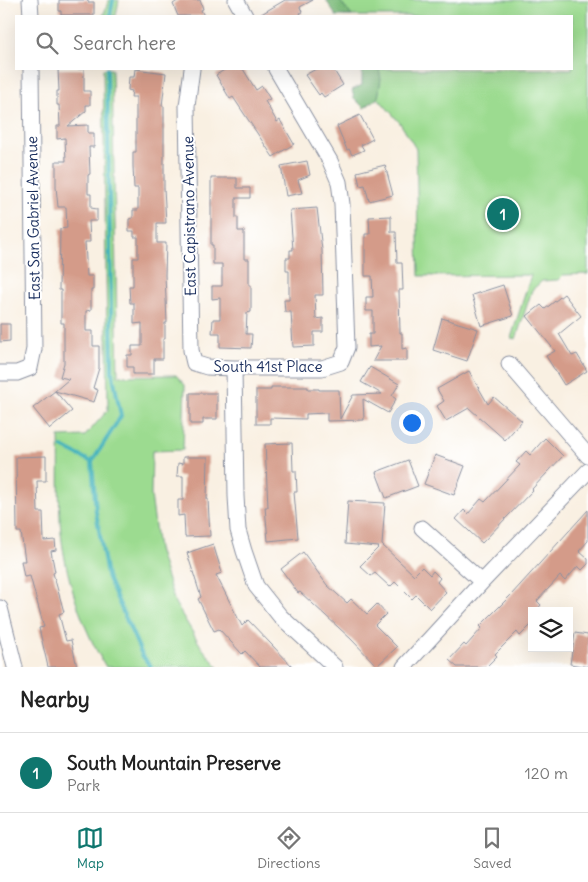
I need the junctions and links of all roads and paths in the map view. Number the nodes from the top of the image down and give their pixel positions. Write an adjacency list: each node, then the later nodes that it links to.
1 (30, 0): 3 (street)
2 (236, 0): 4 (street)
3 (30, 15)
4 (244, 15)
5 (31, 70): 11 (street, East San Gabriel Avenue)
6 (192, 70): 8 (street, East Capistrano Avenue)
7 (277, 70): 10 (street, South 41st Place)
8 (194, 363): 10 (street, South 41st Place)
9 (509, 364): 12 (street)
10 (234, 368): 18 (street)
11 (0, 373)
12 (588, 456)
13 (588, 471): 15 (street)
14 (422, 528): 15 (street)
15 (482, 582): 19 (street)
16 (0, 608): 17 (street)
17 (16, 667)
18 (335, 667)
19 (404, 667)

